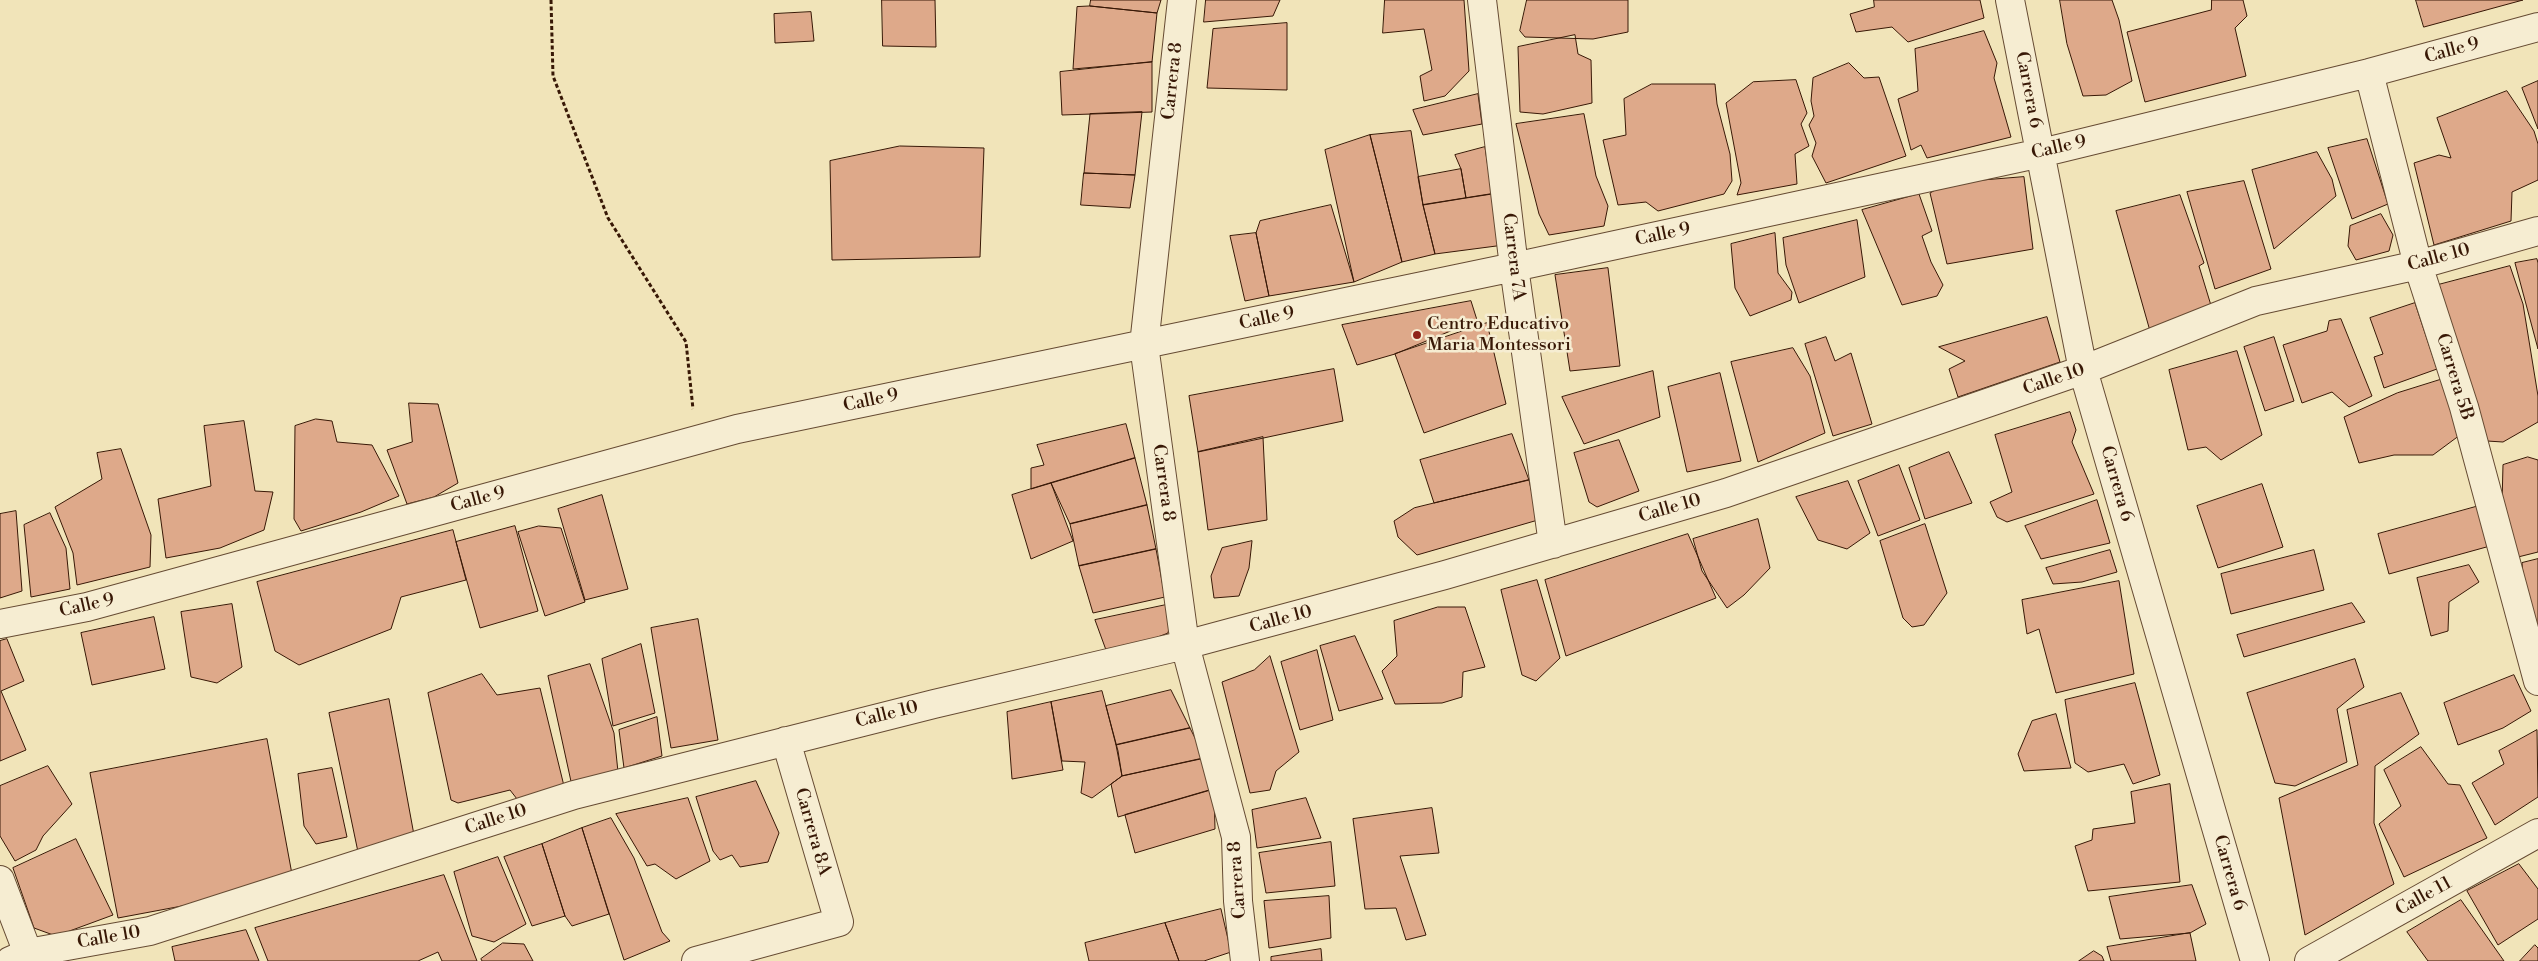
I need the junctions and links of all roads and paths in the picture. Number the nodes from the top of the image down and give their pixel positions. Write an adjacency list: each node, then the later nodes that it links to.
1 (550, 0): 13 (path)
2 (1182, 0): 11 (street, Carrera 8)
3 (1482, 0): 10 (street, Carrera 7A)
4 (2010, 0): 7 (street, Carrera 6)
5 (2538, 27): 6 (street, Calle 9)
6 (2369, 73): 7 (street, Calle 9); 9 (street, Carrera 5B)
7 (2041, 153): 10 (street, Calle 9); 12 (street, Carrera 6)
8 (2538, 231): 9 (street, Calle 10)
9 (2418, 265): 12 (street, Calle 10); 17 (street, Carrera 5B)
10 (1514, 267): 11 (street, Calle 9); 14 (street, Carrera 7A)
11 (1144, 345): 13 (street, Calle 9); 16 (street, Carrera 8)
12 (2083, 370): 14 (street, Calle 10); 24 (street, Carrera 6)
13 (696, 440): 15 (street, Calle 9)
14 (1553, 544): 16 (street, Calle 10)
15 (0, 624)
16 (1185, 645): 18 (street, Calle 10); 23 (street, Carrera 8)
17 (2538, 681)
18 (786, 741): 21 (street, Calle 10); 22 (street, Carrera 8A)
19 (2538, 833): 25 (street, Calle 11)
20 (0, 880): 21 (street)
21 (23, 958)
22 (696, 961)
23 (1245, 961)
24 (2255, 961)
25 (2309, 961)

